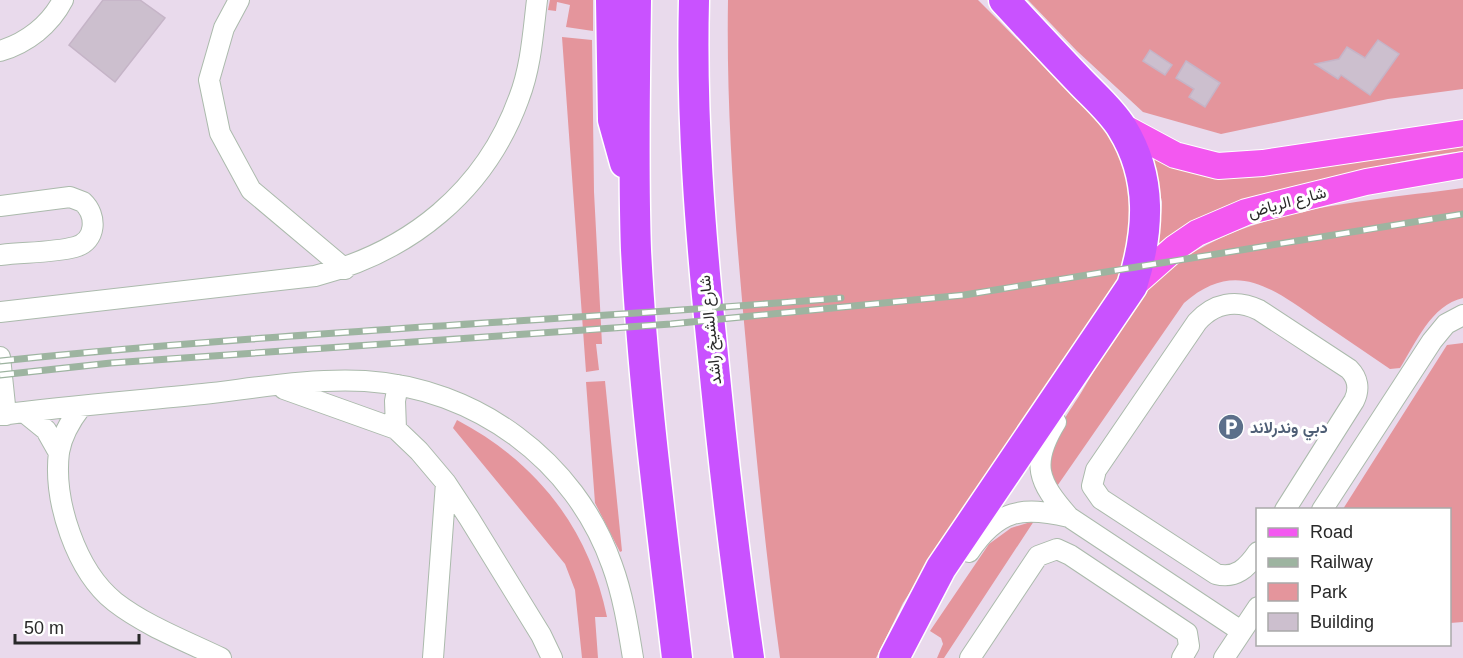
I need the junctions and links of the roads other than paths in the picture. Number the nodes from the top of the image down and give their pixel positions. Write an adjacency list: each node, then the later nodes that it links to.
1 (63, 0): 8 (street)
2 (239, 0): 17 (street)
3 (537, 0): 17 (street)
4 (611, 0): 14 (highway)
5 (636, 0): 14 (highway)
6 (694, 0): 43 (highway, شارع الشيخ راشد)
7 (1004, 0): 9 (highway)
8 (0, 51)
9 (1121, 126): 10 (main road); 18 (highway)
10 (1463, 133)
11 (1463, 165): 12 (main road, شارع الرياض)
12 (1437, 169): 13 (street); 18 (main road, شارع الرياض)
13 (1463, 176)
14 (634, 179): 42 (highway)
15 (0, 206): 16 (street)
16 (0, 255)
17 (345, 269): 19 (street)
18 (1132, 286): 22 (highway)
19 (0, 312)
20 (1463, 315): 31 (street)
21 (0, 357): 26 (street)
22 (1084, 360): 33 (street); 35 (highway)
23 (398, 385): 24 (street); 27 (street); 41 (street)
24 (276, 386): 25 (street); 27 (street)
25 (81, 407): 26 (street); 28 (street)
26 (10, 414): 28 (street)
27 (396, 429): 30 (street)
28 (59, 453): 38 (street)
29 (1306, 476): 31 (street); 32 (street); 34 (street)
30 (446, 483): 39 (street); 40 (street)
31 (1328, 501)
32 (1286, 508)
33 (1070, 517): 35 (street); 37 (street)
34 (1256, 554)
35 (924, 597): 44 (highway)
36 (1256, 608): 37 (street)
37 (1241, 631): 47 (street)
38 (221, 658)
39 (433, 658)
40 (552, 658)
41 (633, 658)
42 (678, 658)
43 (749, 658)
44 (894, 658)
45 (970, 658): 46 (street)
46 (1182, 658)
47 (1224, 658)

